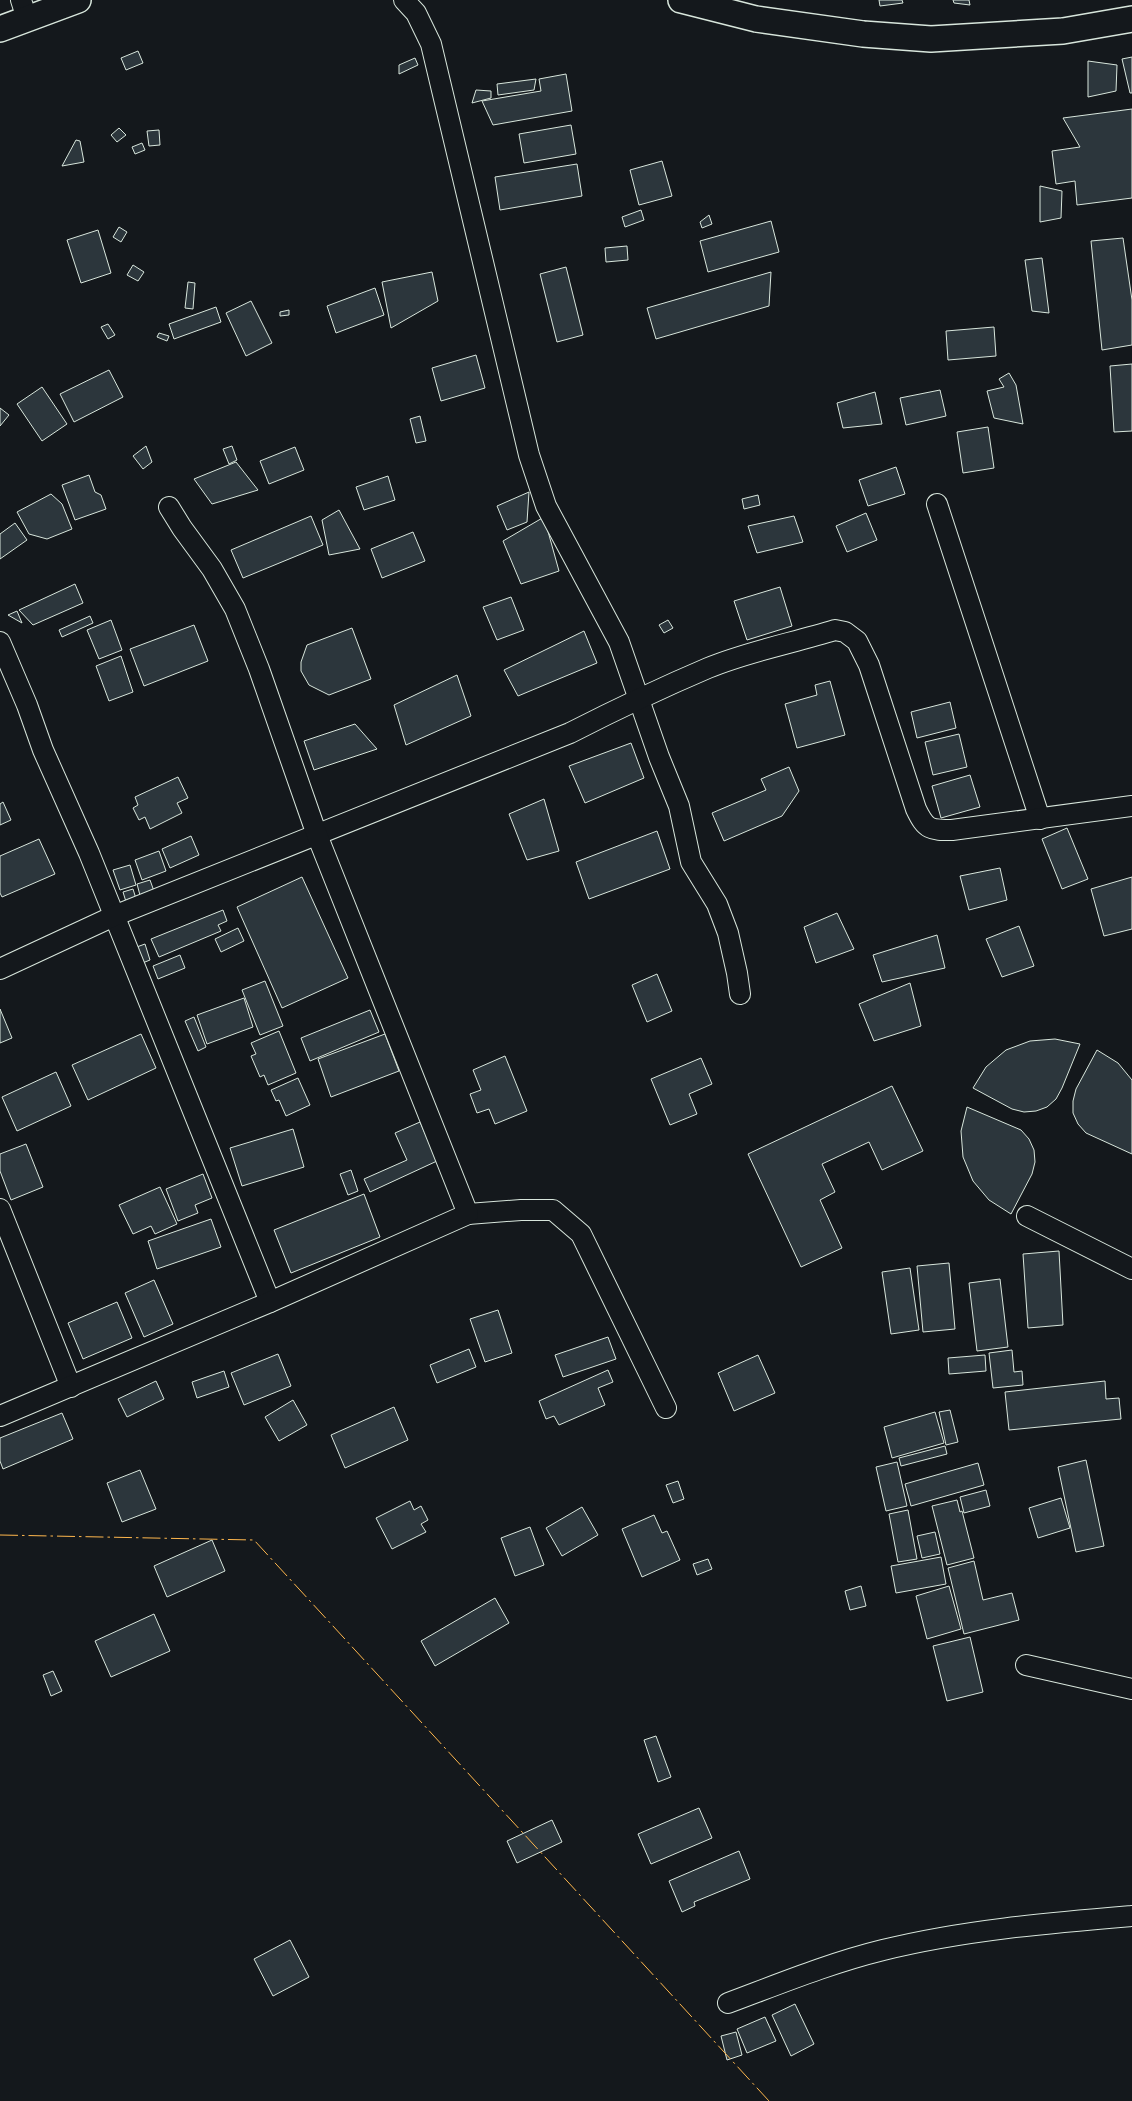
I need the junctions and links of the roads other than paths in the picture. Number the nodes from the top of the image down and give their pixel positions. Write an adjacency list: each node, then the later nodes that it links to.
1 (78, 0): 4 (main road)
2 (404, 0): 10 (street)
3 (681, 0): 5 (main road)
4 (24, 10): 6 (main road)
5 (1132, 19)
6 (0, 29)
7 (937, 504): 12 (street)
8 (169, 507): 13 (street)
9 (0, 642): 14 (street)
10 (638, 698): 12 (street); 13 (street); 16 (street)
11 (1132, 806): 12 (street)
12 (1040, 819)
13 (317, 835): 14 (street); 18 (street)
14 (114, 916): 15 (street); 21 (street)
15 (0, 969)
16 (740, 994)
17 (0, 1209): 22 (street)
18 (468, 1214): 21 (street); 23 (street)
19 (1027, 1216): 20 (street)
20 (1132, 1269)
21 (270, 1302): 22 (street)
22 (71, 1387): 24 (street)
23 (666, 1408)
24 (0, 1416)
25 (1026, 1665): 26 (street)
26 (1132, 1689)
27 (1132, 1916): 28 (street)
28 (728, 2003)

